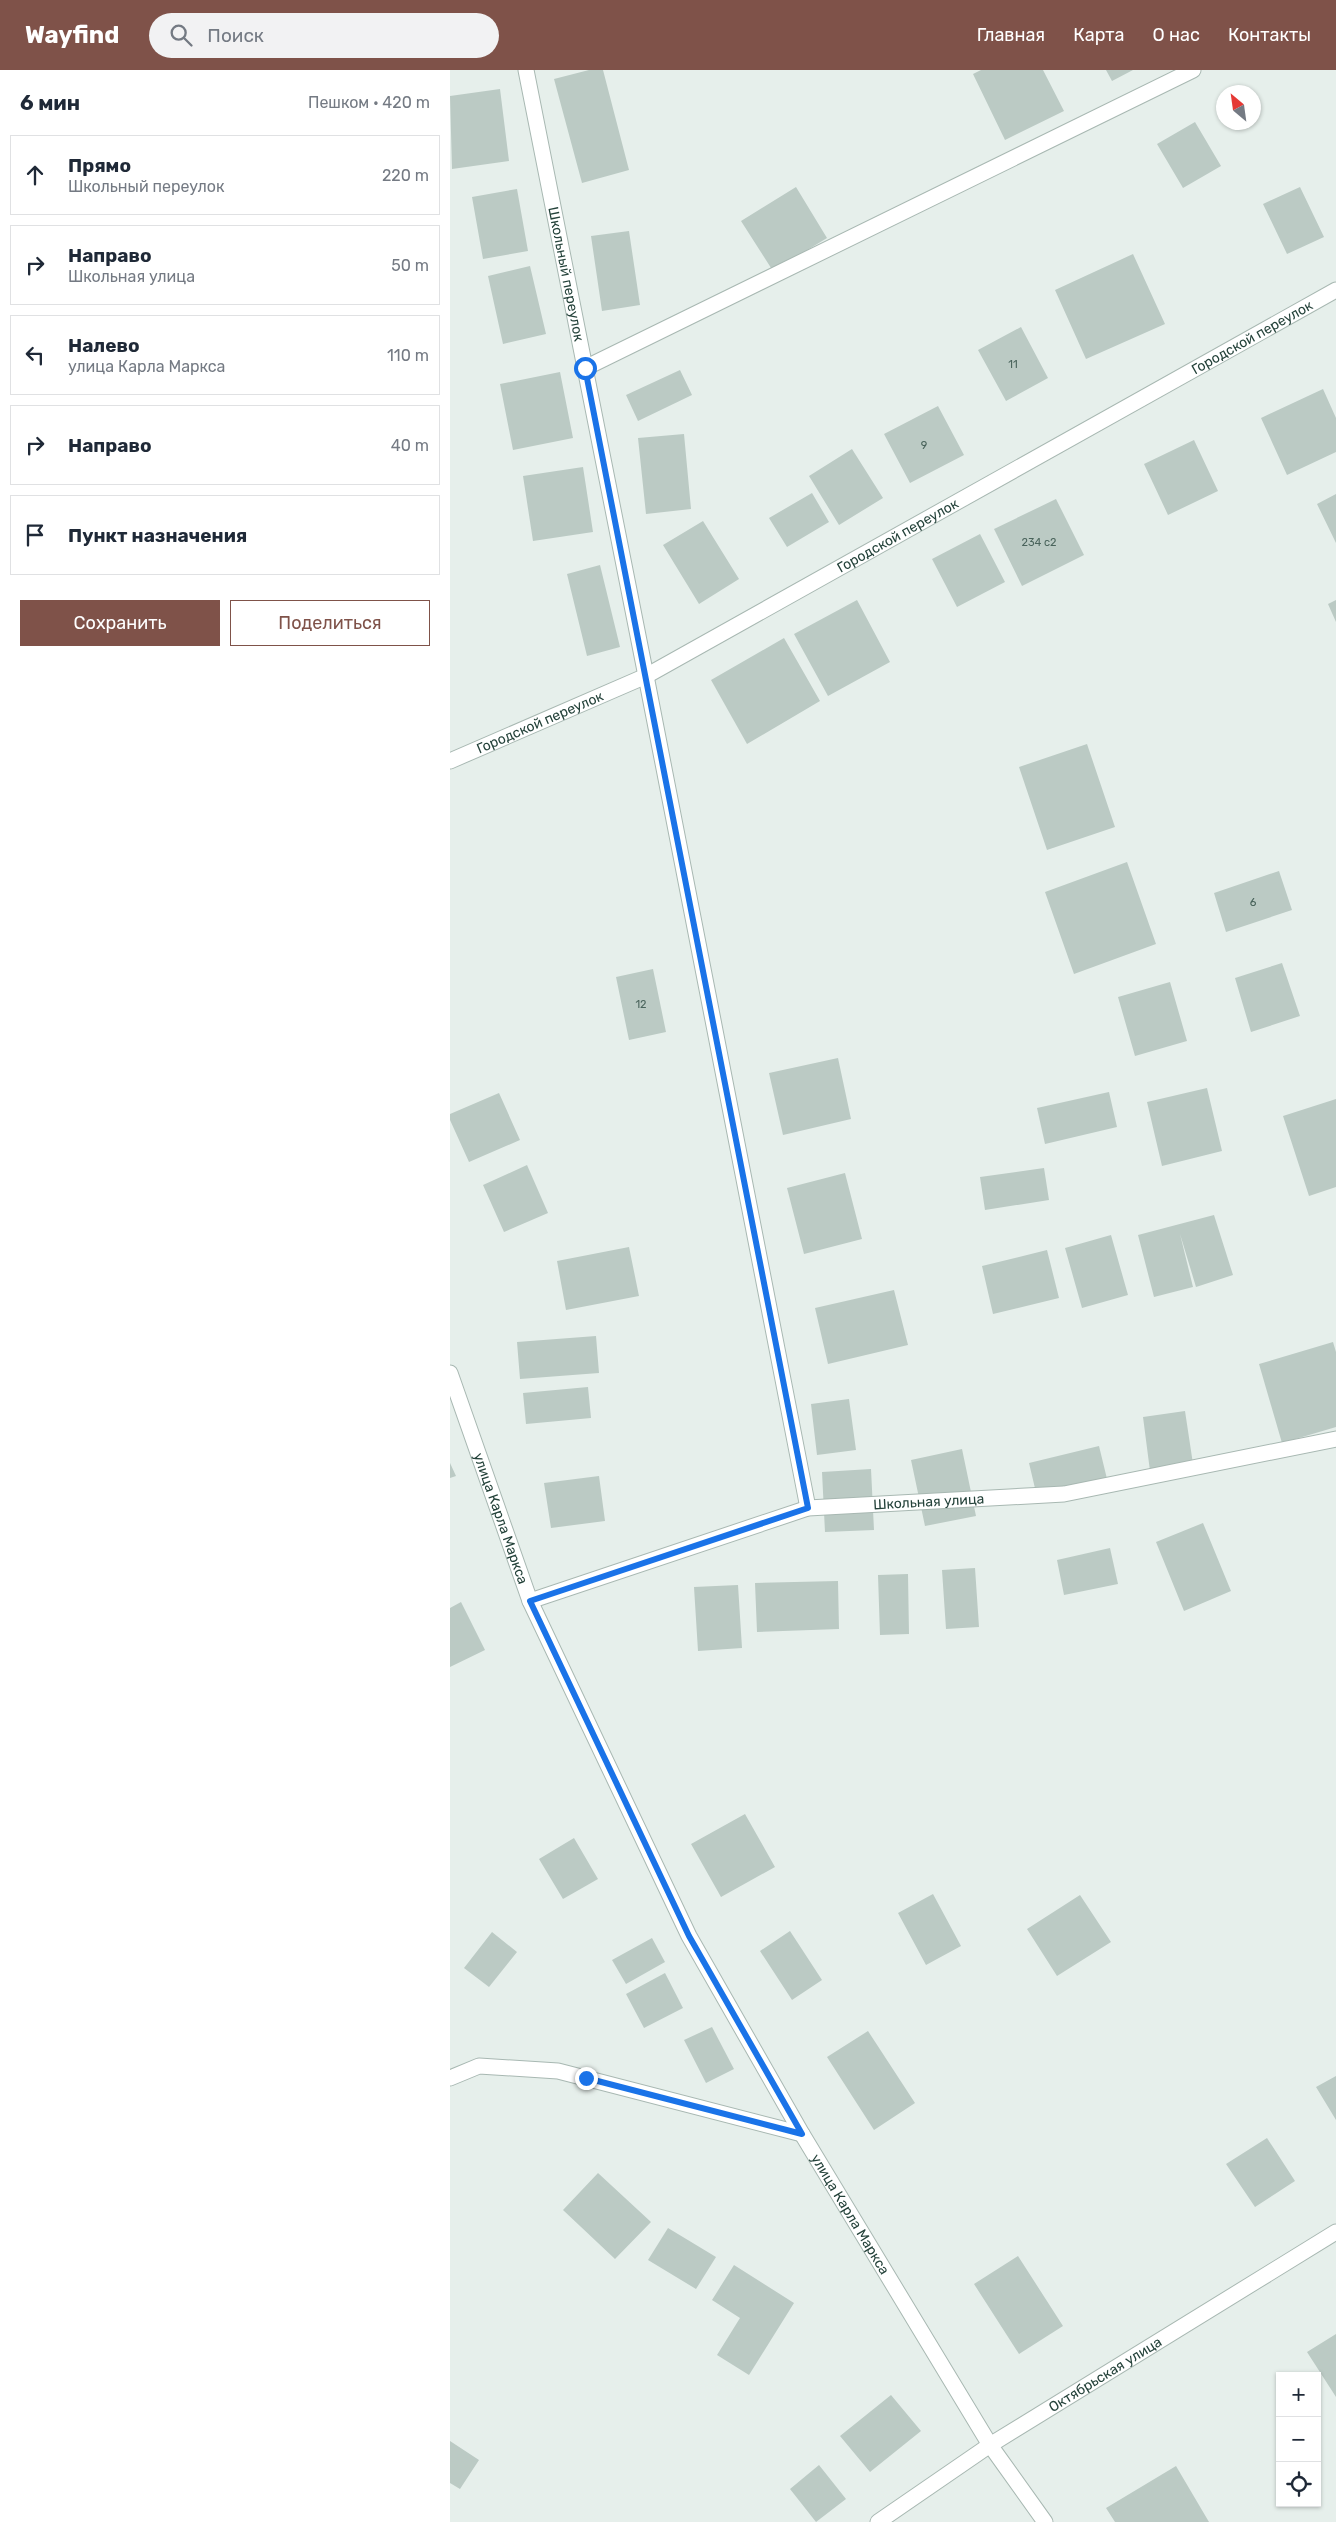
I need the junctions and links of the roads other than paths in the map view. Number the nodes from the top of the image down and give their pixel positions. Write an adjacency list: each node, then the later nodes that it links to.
1 (526, 70): 4 (street, Школьный переулок)
2 (1192, 70): 4 (street)
3 (1336, 290): 5 (street, Городской переулок)
4 (585, 368): 5 (street, Школьный переулок)
5 (646, 676): 6 (street, Городской переулок); 9 (street, Школьный переулок)
6 (450, 761)
7 (450, 1373): 10 (street, улица Карла Маркса)
8 (1336, 1439): 9 (street, Школьная улица)
9 (808, 1508): 10 (street, Школьная улица)
10 (530, 1601): 12 (street, улица Карла Маркса)
11 (450, 2078): 12 (street)
12 (802, 2134): 14 (street, улица Карла Маркса)
13 (1336, 2232): 14 (street, Октябрьская улица)
14 (990, 2445): 15 (street, Октябрьская улица); 16 (street, улица Карла Маркса)
15 (878, 2522)
16 (1045, 2522)

